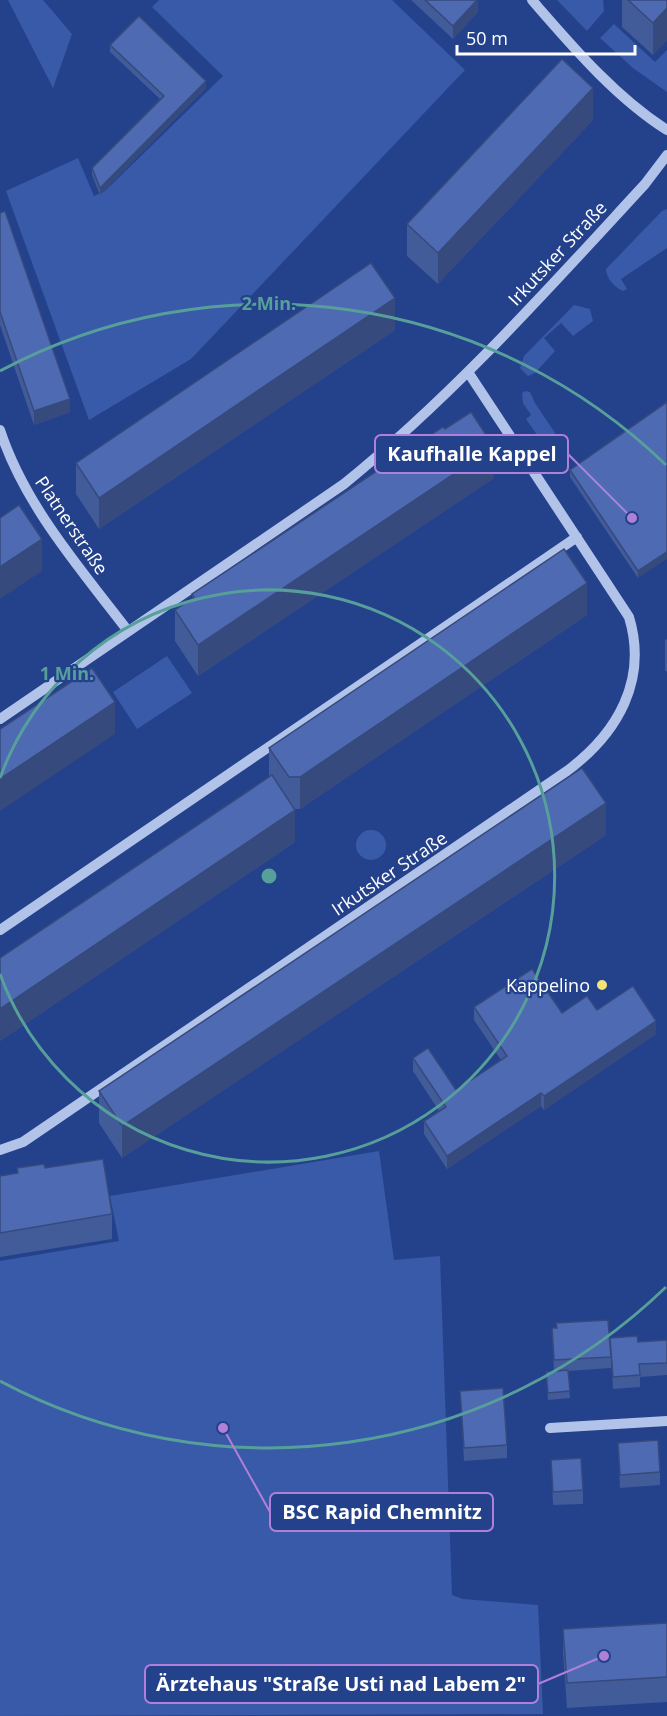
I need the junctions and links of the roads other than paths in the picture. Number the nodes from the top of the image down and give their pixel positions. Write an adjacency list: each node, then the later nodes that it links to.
1 (532, 0): 2 (street)
2 (667, 130)
3 (667, 155): 4 (street, Irkutsker Straße)
4 (468, 372): 6 (street, Irkutsker Straße); 7 (street, Irkutsker Straße)
5 (0, 430): 7 (street, Platnerstraße)
6 (577, 537): 9 (street); 10 (street, Irkutsker Straße)
7 (128, 632): 8 (street, Irkutsker Straße)
8 (0, 719)
9 (0, 930)
10 (0, 1150)
11 (667, 1421): 12 (street)
12 (550, 1428)

